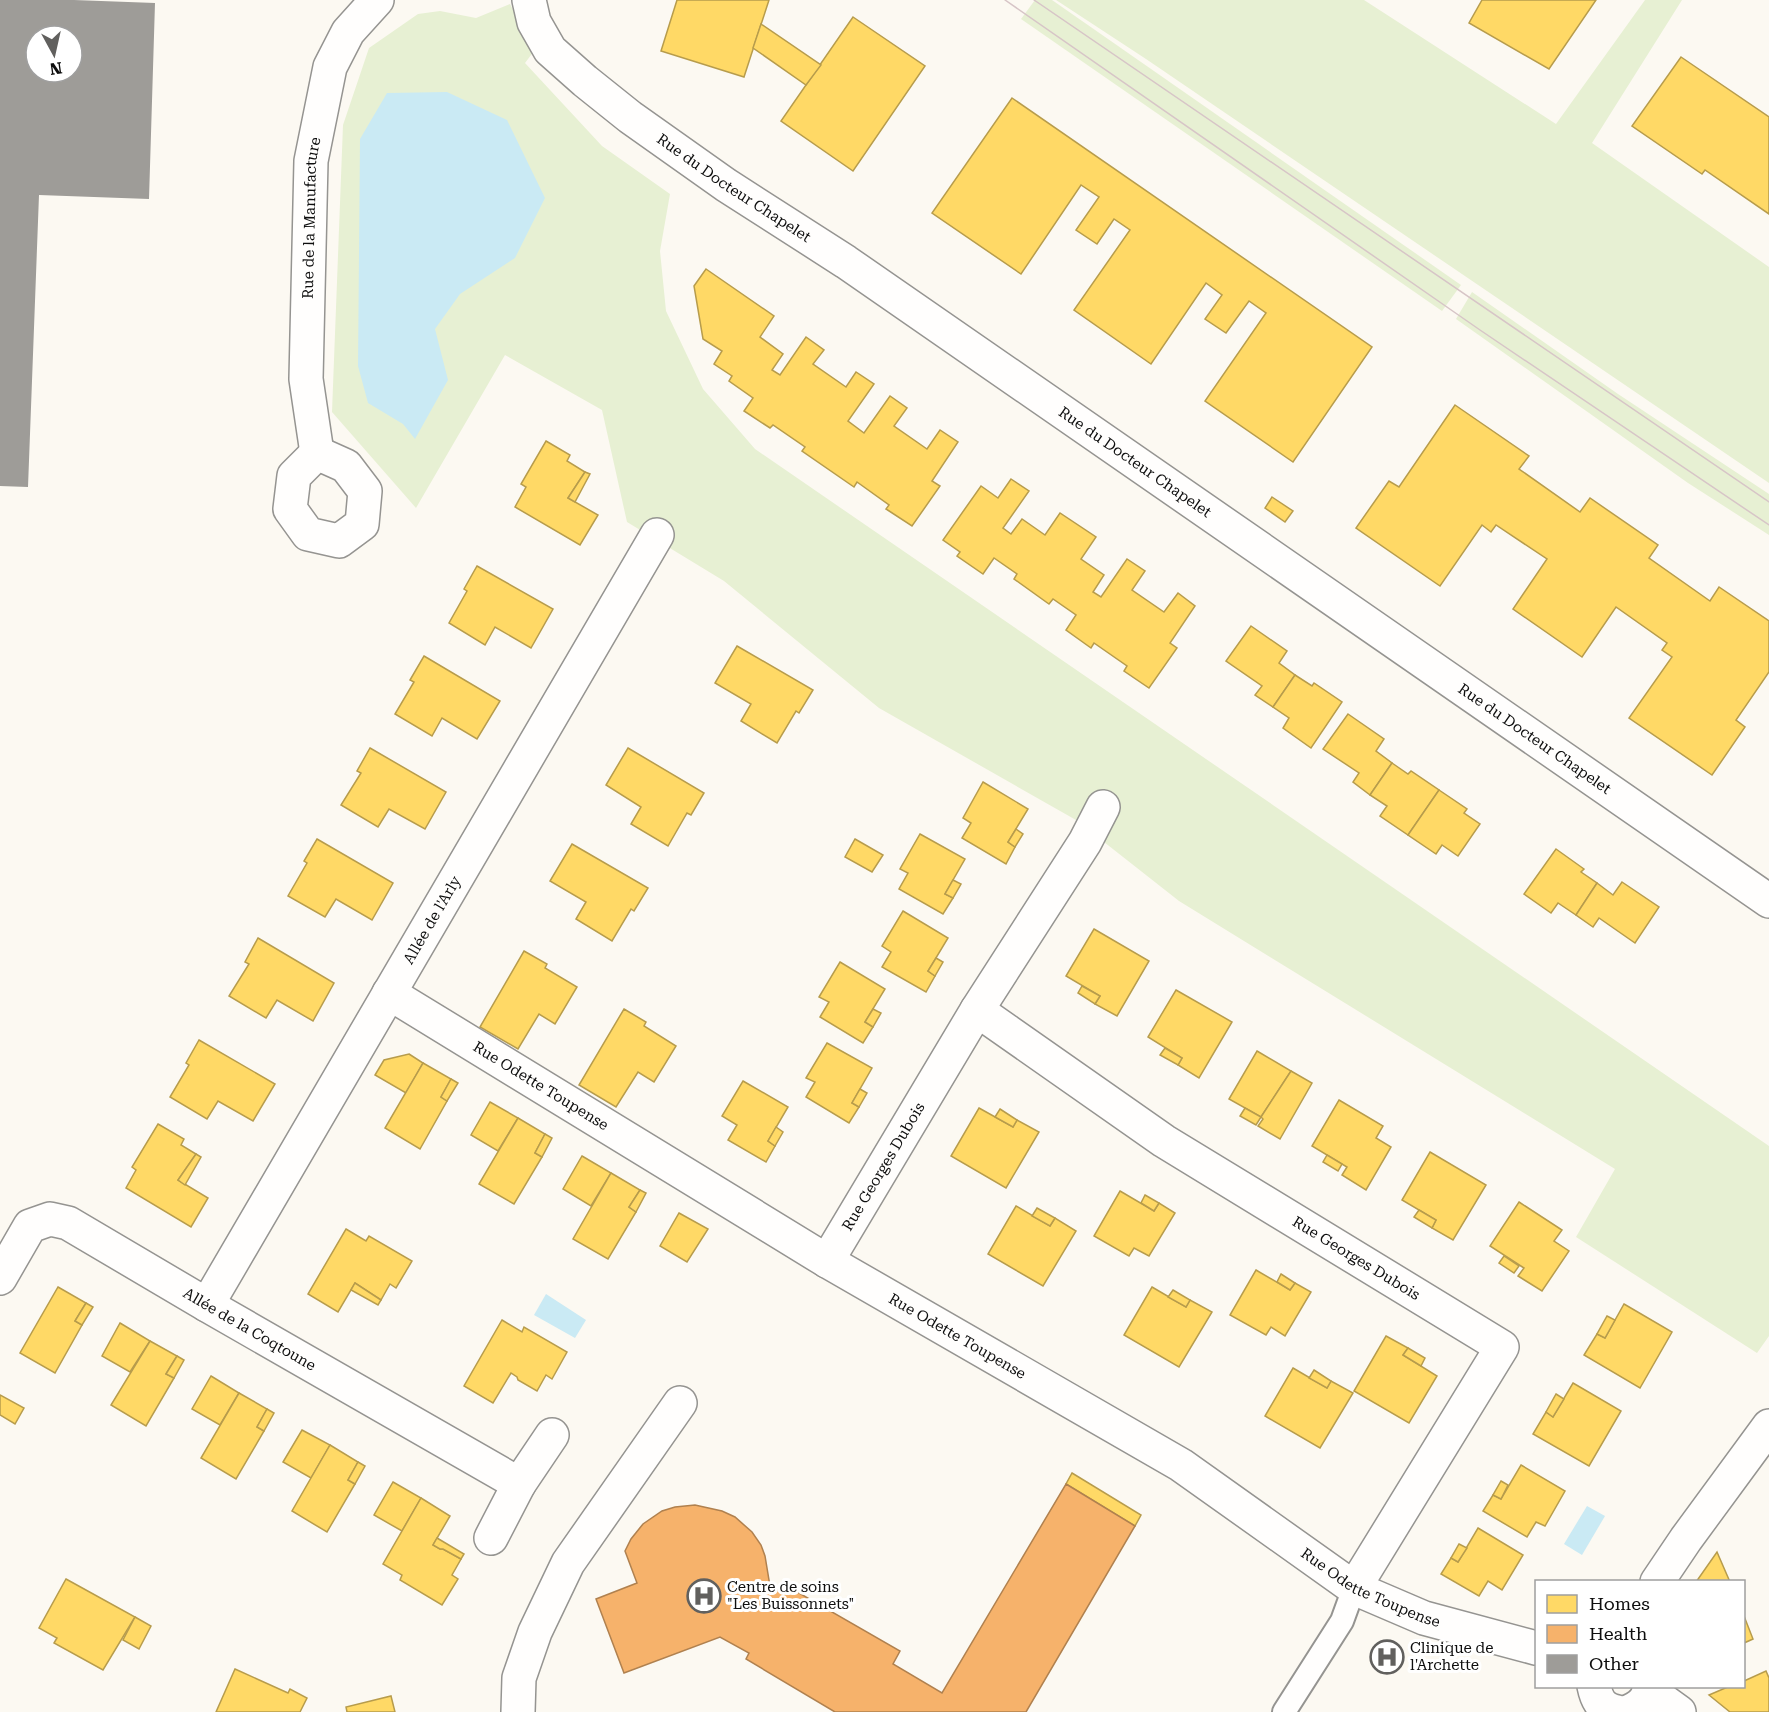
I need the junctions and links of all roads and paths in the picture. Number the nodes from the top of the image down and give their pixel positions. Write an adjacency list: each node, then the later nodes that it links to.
1 (377, 0): 3 (street, Rue de la Manufacture)
2 (529, 0): 6 (street, Rue du Docteur Chapelet)
3 (316, 453)
4 (657, 535): 7 (street, Allée de l'Arly)
5 (1103, 807): 8 (street, Rue Georges Dubois)
6 (1769, 902)
7 (389, 993): 9 (street, Rue Odette Toupense); 11 (street, Allée de l'Arly)
8 (977, 1010): 9 (street, Rue Georges Dubois); 18 (street, Rue Georges Dubois)
9 (827, 1261): 18 (street, Rue Odette Toupense)
10 (0, 1278): 11 (street, Allée de la Coqtoune)
11 (207, 1305): 15 (street, Allée de la Coqtoune)
12 (680, 1403): 22 (street)
13 (1769, 1426): 17 (street)
14 (552, 1435): 15 (street)
15 (519, 1484): 16 (street)
16 (491, 1538)
17 (1658, 1580)
18 (1354, 1588): 19 (street, Rue Odette Toupense); 23 (lane)
19 (1535, 1648)
20 (1594, 1688): 24 (street)
21 (1643, 1696): 25 (street)
22 (518, 1712)
23 (1284, 1712)
24 (1617, 1712)
25 (1678, 1712)

